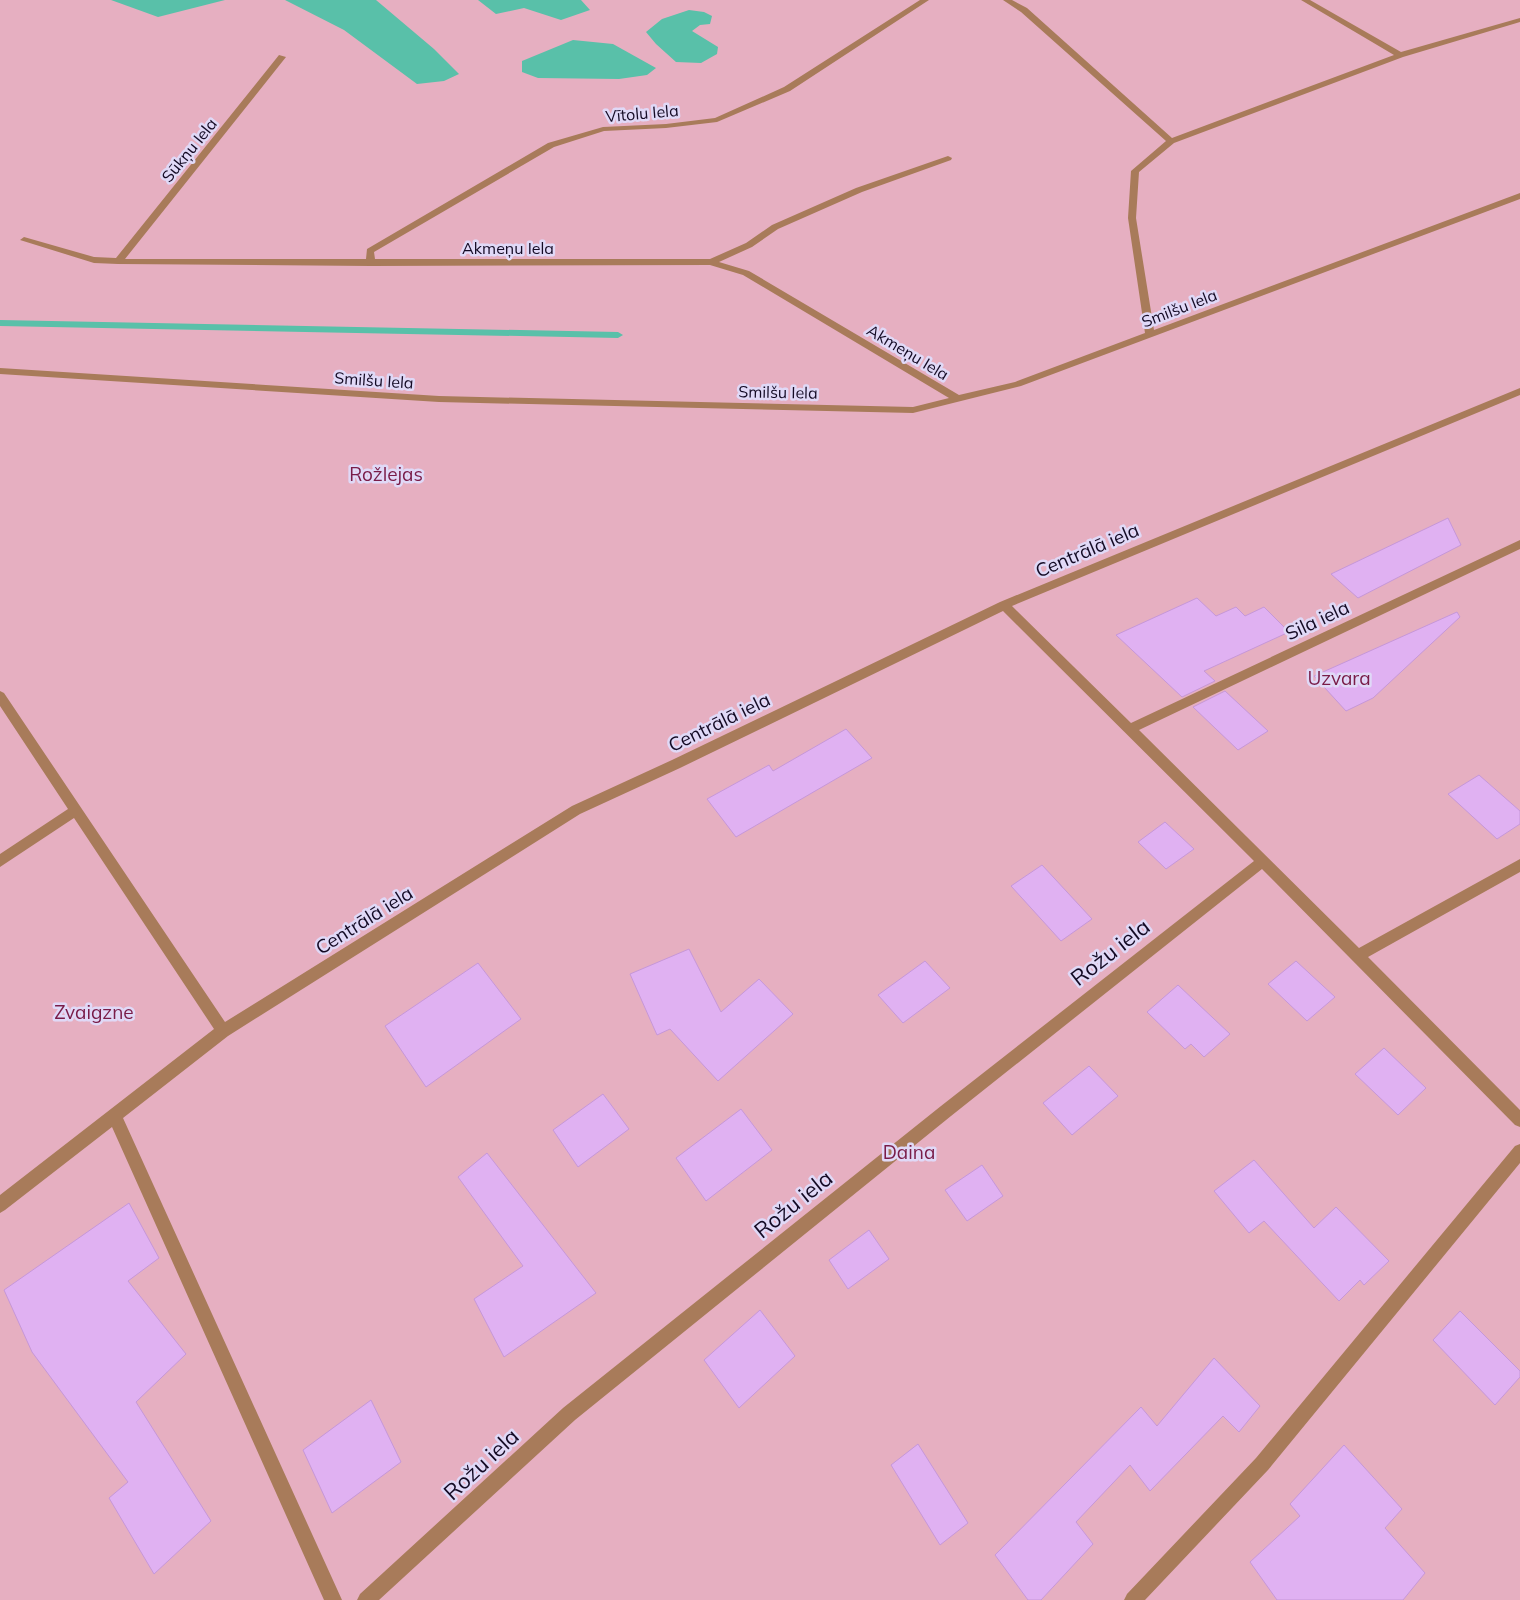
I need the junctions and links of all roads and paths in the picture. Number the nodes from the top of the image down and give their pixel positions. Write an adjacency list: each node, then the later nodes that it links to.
1 (925, 0): 13 (street, Vītolu Iela)
2 (1008, 0): 7 (street)
3 (1305, 0): 5 (street)
4 (1520, 20): 5 (street)
5 (1400, 55): 7 (street)
6 (282, 57): 11 (street, Sūkņu Iela)
7 (1171, 141): 14 (street)
8 (948, 158): 12 (street)
9 (1520, 196): 14 (street, Smilšu Iela)
10 (24, 240): 11 (street, Akmeņu Iela)
11 (118, 261): 13 (street, Akmeņu Iela)
12 (712, 262): 13 (street, Akmeņu Iela); 17 (street, Akmeņu Iela)
13 (371, 263)
14 (1150, 335): 17 (street, Smilšu Iela)
15 (0, 371): 17 (street, Smilšu Iela)
16 (1520, 391): 19 (street, Centrālā iela)
17 (958, 399)
18 (1520, 544): 21 (street, Sila iela)
19 (1004, 605): 21 (street); 27 (street, Centrālā iela)
20 (0, 696): 22 (street)
21 (1130, 729): 24 (street)
22 (75, 811): 23 (street); 27 (street)
23 (0, 861)
24 (1263, 861): 26 (street); 33 (street, Rožu iela)
25 (1520, 865): 26 (street)
26 (1357, 956): 29 (street)
27 (223, 1031): 28 (street, Centrālā iela)
28 (114, 1116): 31 (street, Centrālā iela); 32 (street)
29 (1520, 1120)
30 (1520, 1150): 34 (street)
31 (0, 1205)
32 (333, 1600)
33 (366, 1600)
34 (1133, 1600)

